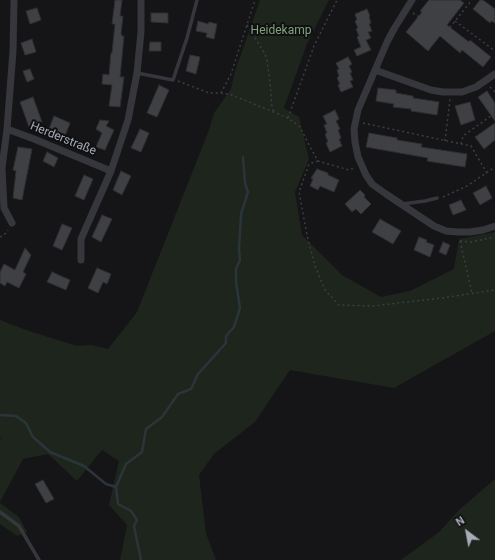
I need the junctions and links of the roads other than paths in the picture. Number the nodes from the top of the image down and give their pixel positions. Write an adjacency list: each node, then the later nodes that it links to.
1 (14, 0): 8 (street)
2 (141, 0): 6 (street)
3 (197, 0): 6 (lane)
4 (412, 0): 5 (street)
5 (375, 70): 7 (street); 11 (street)
6 (137, 73): 9 (street)
7 (495, 74)
8 (7, 129): 9 (street, Herderstraße); 12 (street)
9 (111, 171): 14 (street)
10 (437, 198): 11 (lane)
11 (400, 204): 13 (street)
12 (12, 223)
13 (495, 226)
14 (81, 260)
15 (0, 512): 16 (lane)
16 (39, 560)

